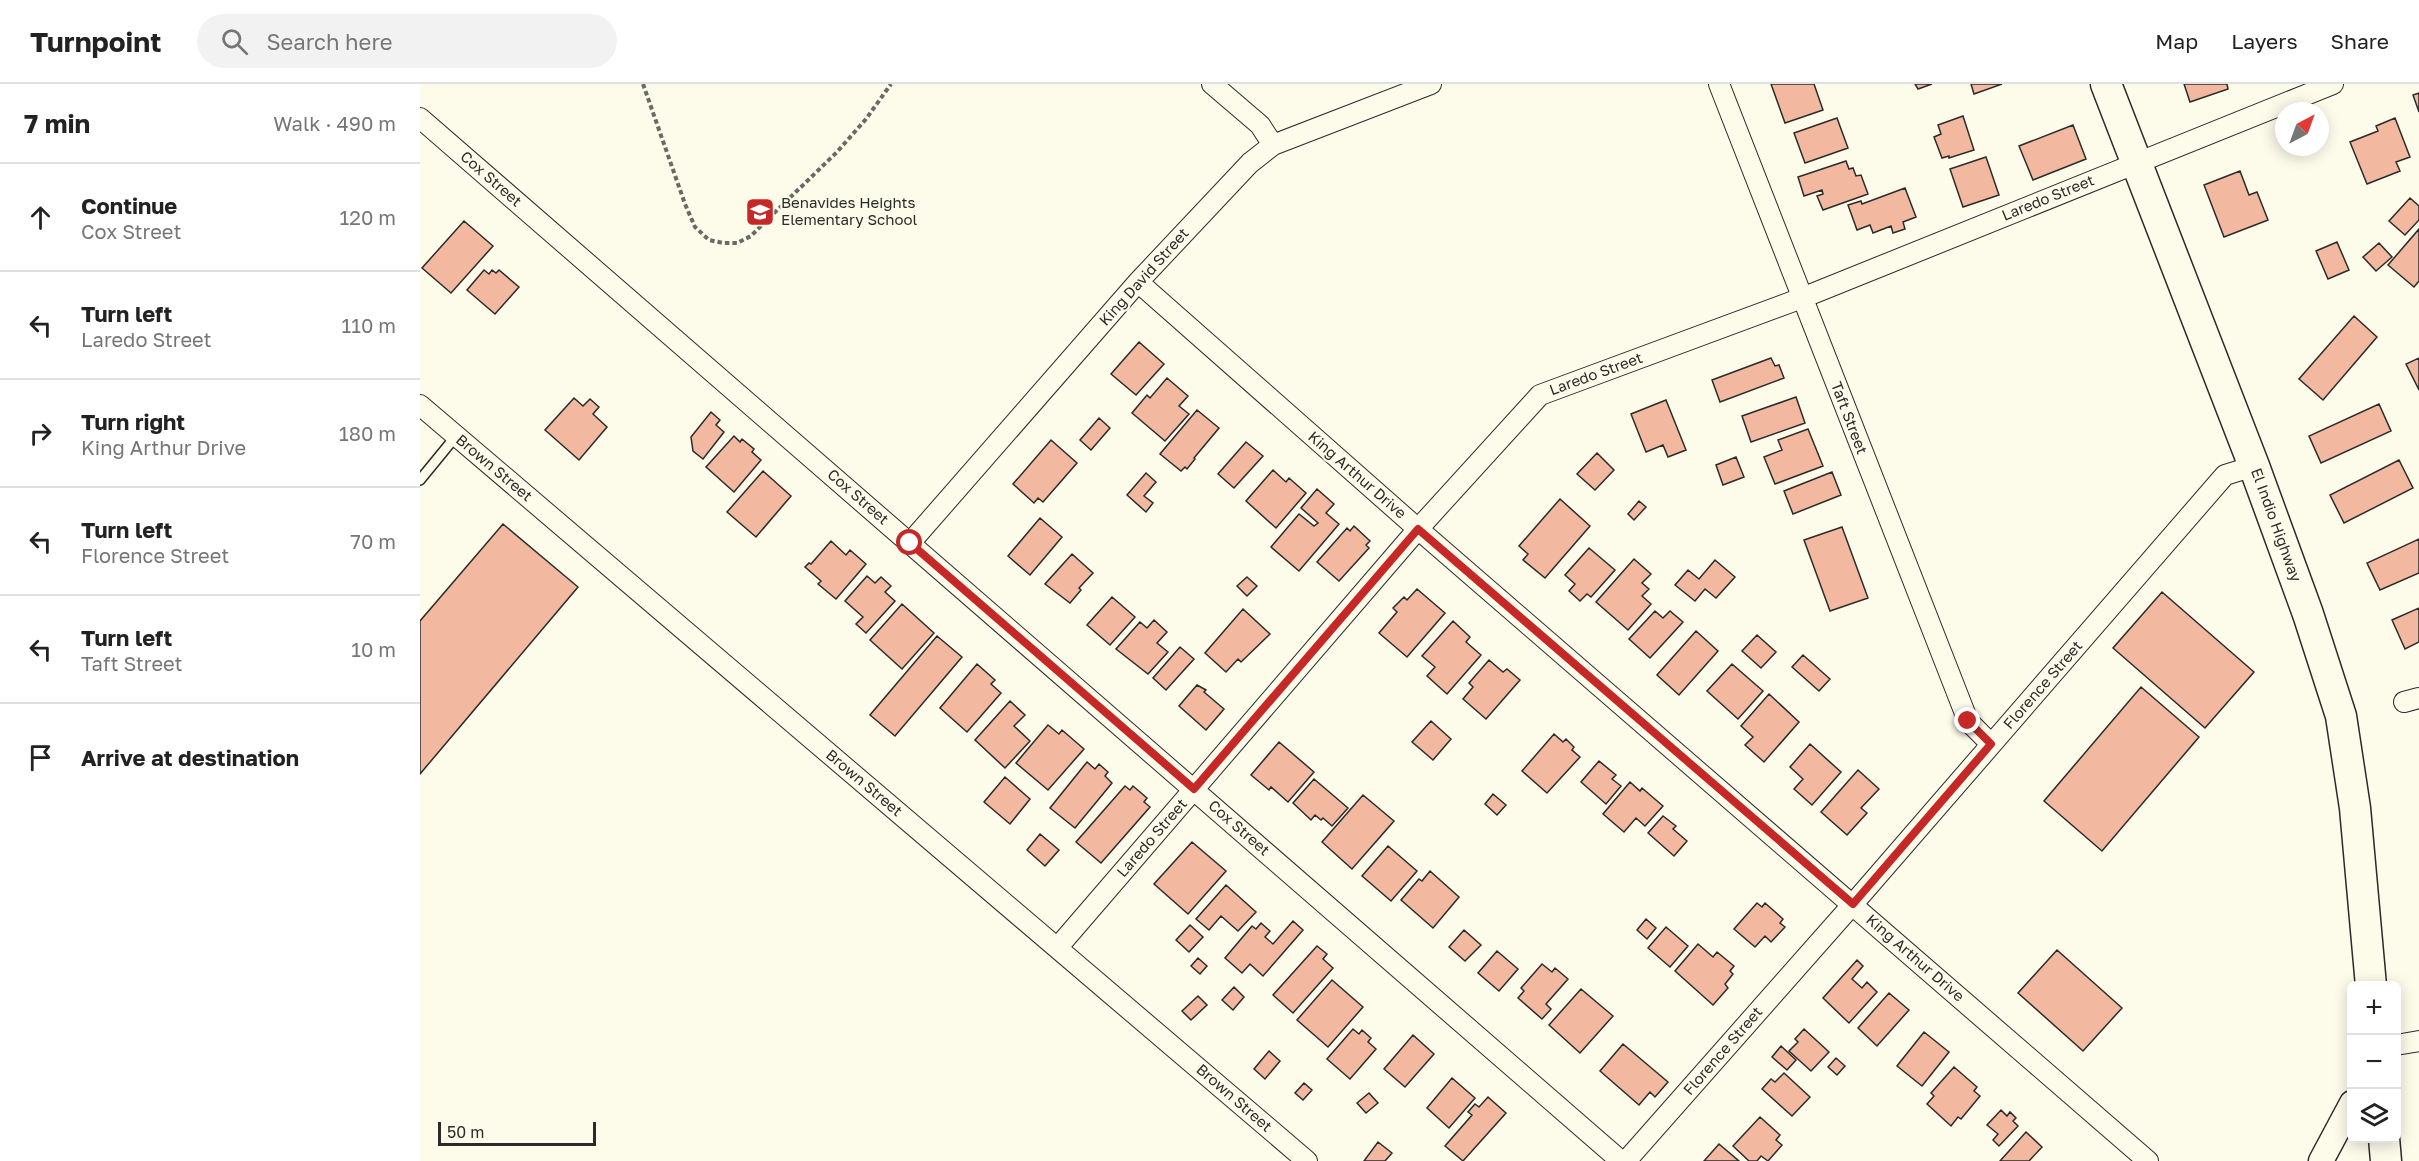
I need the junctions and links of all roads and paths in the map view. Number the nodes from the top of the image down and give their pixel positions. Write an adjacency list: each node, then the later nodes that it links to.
1 (643, 84): 2 (path)
2 (891, 84)
3 (1212, 84): 9 (street)
4 (1431, 84): 9 (street, King David Street)
5 (1719, 84): 12 (street, Taft Street)
6 (2106, 84): 10 (main road, El Indio Highway)
7 (2333, 84): 10 (street, Laredo Street)
8 (420, 118): 18 (street, Cox Street)
9 (1273, 145): 11 (street, King David Street)
10 (2136, 163): 12 (street, Laredo Street); 15 (main road, El Indio Highway)
11 (1138, 282): 17 (street, King Arthur Drive); 18 (street, King David Street)
12 (1802, 298): 17 (street, Laredo Street); 19 (street, Taft Street)
13 (420, 405): 14 (street, Brown Street)
14 (456, 436): 16 (lane); 22 (street, Brown Street)
15 (2254, 466): 19 (street, Florence Street); 23 (main road, El Indio Highway)
16 (420, 480)
17 (1418, 529): 20 (street, Laredo Street); 21 (street, King Arthur Drive)
18 (910, 543): 20 (street, Cox Street)
19 (1991, 744): 21 (street, Florence Street)
20 (1194, 789): 22 (street, Laredo Street); 29 (street, Cox Street)
21 (1853, 904): 30 (street, Florence Street); 31 (street, King Arthur Drive)
22 (1058, 947): 28 (street, Brown Street)
23 (2372, 981)
24 (2419, 1041): 25 (street)
25 (2401, 1044)
26 (2347, 1113): 32 (street)
27 (2384, 1143): 33 (main road)
28 (1307, 1161)
29 (1621, 1161)
30 (1626, 1161)
31 (2148, 1161)
32 (2322, 1161)
33 (2386, 1161)

